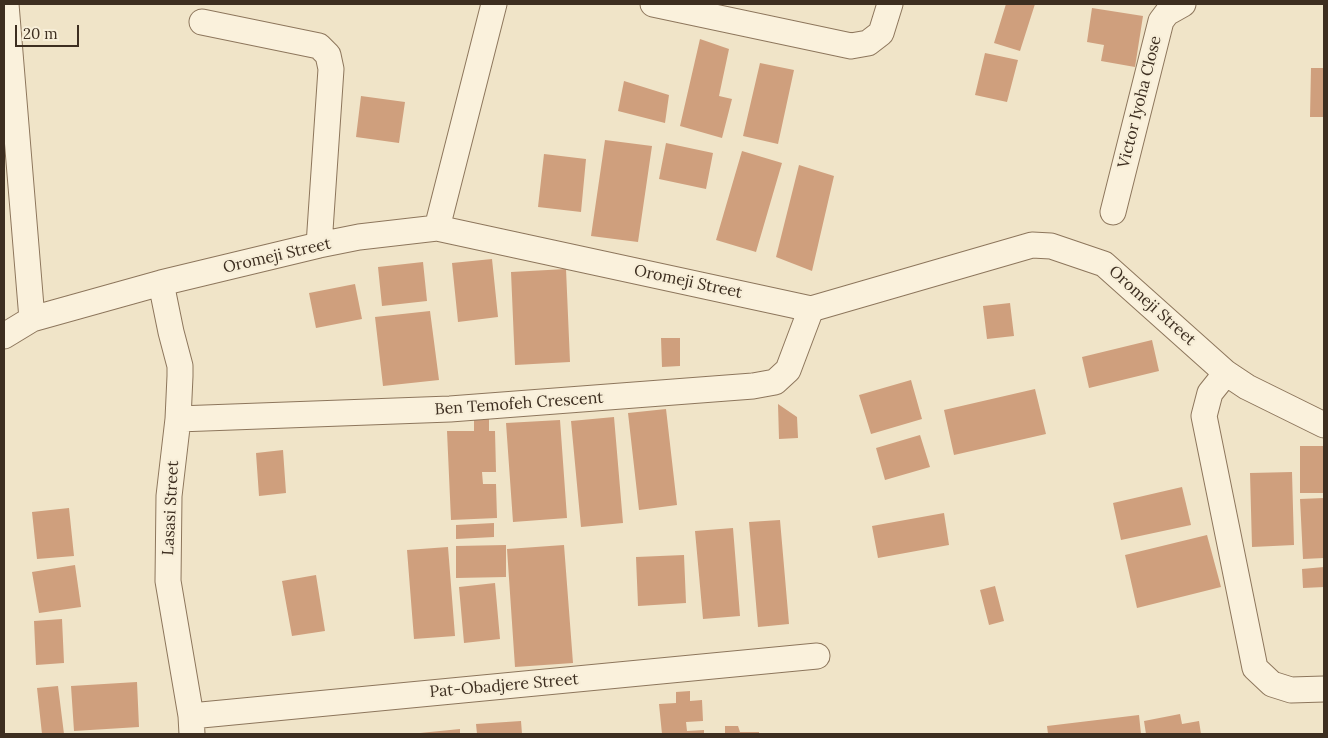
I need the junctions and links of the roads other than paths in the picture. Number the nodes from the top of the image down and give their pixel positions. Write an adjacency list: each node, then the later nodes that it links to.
1 (6, 4): 12 (street)
2 (494, 4): 8 (street)
3 (653, 4): 4 (street)
4 (890, 4)
5 (1182, 4): 7 (street, Victor Iyoha Close)
6 (202, 22): 9 (street)
7 (1113, 212)
8 (437, 228): 9 (street, Oromeji Street); 11 (street, Oromeji Street)
9 (319, 245): 10 (street, Oromeji Street)
10 (161, 283): 12 (street, Oromeji Street); 15 (street, Lasasi Street)
11 (811, 309): 14 (street, Oromeji Street); 15 (street, Ben Temofeh Crescent)
12 (32, 319): 13 (street, Oromeji Street)
13 (4, 336)
14 (1226, 373): 16 (street, Oromeji Street); 18 (street)
15 (178, 419): 19 (street, Lasasi Street)
16 (1324, 425)
17 (817, 656): 19 (street, Pat-Obadjere Street)
18 (1324, 689)
19 (192, 725)

